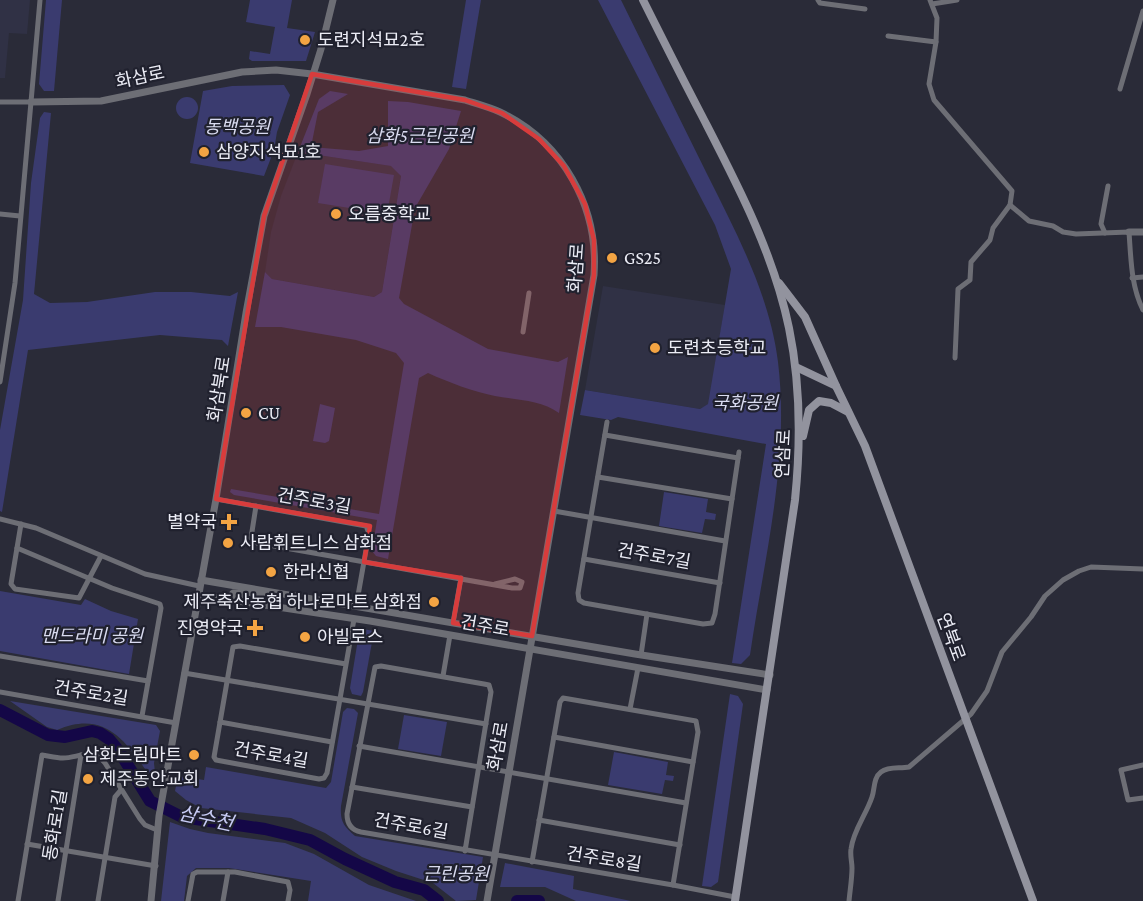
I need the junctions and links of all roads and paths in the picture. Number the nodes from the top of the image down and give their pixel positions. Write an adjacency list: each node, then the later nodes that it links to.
1 (40, 0): 14 (street)
2 (333, 0): 11 (street, 화삼북로)
3 (643, 0): 22 (main road, 연삼로)
4 (818, 0): 7 (street)
5 (957, 0): 6 (street)
6 (931, 2): 10 (street)
7 (865, 9)
8 (1143, 11): 12 (street)
9 (888, 36): 10 (street)
10 (936, 42): 16 (street)
11 (312, 74): 14 (street, 화삼로); 40 (street, 화삼북로); 42 (street, 화삼로)
12 (1120, 89)
13 (0, 102): 14 (street)
14 (31, 102): 18 (street)
15 (1108, 186): 21 (street)
16 (1010, 205): 21 (street); 30 (street)
17 (0, 214): 18 (street)
18 (20, 216): 29 (street)
19 (1129, 232): 20 (street); 21 (street); 24 (street)
20 (1143, 232)
21 (1105, 233)
22 (775, 277): 31 (main road, 연삼로); 33 (main road, 연북로)
23 (1143, 277): 24 (street)
24 (1132, 278): 26 (street)
25 (529, 293): 27 (street)
26 (1143, 310)
27 (522, 332)
28 (0, 339): 29 (street)
29 (7, 340): 32 (street)
30 (955, 358)
31 (796, 367): 33 (main road); 37 (main road, 연삼로)
32 (0, 382)
33 (836, 386): 34 (main road, 연북로)
34 (849, 413): 37 (main road); 82 (main road, 연북로)
35 (607, 422): 36 (street)
36 (604, 435): 38 (street); 39 (street)
37 (800, 449): 72 (main road, 연삼로)
38 (598, 477): 39 (street); 43 (street)
39 (732, 499): 46 (street)
40 (216, 500): 41 (street, 건주로3길); 54 (street, 화삼북로)
41 (256, 506): 50 (street, 건주로3길); 50 (street, 건주로3길)
42 (554, 511): 43 (street, 건주로7길); 65 (street, 화삼로)
43 (591, 518): 46 (street, 건주로7길); 49 (street)
44 (0, 519): 45 (street, 건주로)
45 (21, 524): 47 (street); 48 (street, 건주로)
46 (725, 541): 55 (street)
47 (17, 548): 52 (street, 건주로2길); 52 (street)
48 (101, 556): 52 (street); 54 (street, 건주로)
49 (584, 559): 55 (street, 건주로7길); 61 (street)
50 (364, 562): 53 (street); 60 (street, 건주로3길)
51 (1143, 569): 82 (street)
52 (90, 578): 75 (street, 건주로2길)
53 (461, 578): 56 (street); 63 (street)
54 (200, 583): 57 (street, 건주로); 58 (street, 화삼북로)
55 (720, 583): 61 (street)
56 (495, 584)
57 (278, 593): 59 (street); 60 (street, 건주로)
58 (198, 595): 59 (street, 건주로); 71 (street, 화삼북로)
59 (248, 602): 62 (street, 건주로)
60 (356, 607): 63 (street, 건주로)
61 (647, 614): 67 (street)
62 (354, 619): 64 (street, 건주로); 69 (street, 건주로4길)
63 (453, 623): 65 (street, 건주로)
64 (450, 635): 66 (street, 건주로); 73 (street)
65 (532, 636): 66 (street, 화삼로); 67 (street, 건주로)
66 (530, 650): 70 (street, 건주로); 93 (street, 화삼로)
67 (641, 655): 72 (street, 건주로)
68 (0, 656): 75 (street, 건주로2길)
69 (346, 664): 74 (street, 건주로4길); 78 (street, 건주로4길)
70 (638, 668): 76 (street, 건주로); 80 (street)
71 (184, 673): 74 (street); 84 (street, 화삼북로)
72 (770, 675): 76 (main road, 연삼로)
73 (443, 676): 79 (street, 건주로6길); 85 (street, 건주로6길)
74 (227, 680): 78 (street); 83 (street, 건주로4길)
75 (148, 681): 81 (street, 건주로2길)
76 (767, 690): 113 (main road, 연삼로)
77 (0, 692): 81 (street, 건주로2길)
78 (340, 700): 79 (street); 87 (street, 건주로4길)
79 (367, 705): 85 (street); 88 (street, 건주로6길)
80 (630, 709): 86 (street); 90 (street)
81 (142, 716): 84 (street)
82 (965, 719): 121 (street); 122 (main road, 연북로)
83 (220, 722): 87 (street, 건주로4길); 87 (street, 건주로4길)
84 (176, 723): 101 (street, 화삼북로)
85 (486, 724): 92 (street, 건주로6길)
86 (554, 737): 90 (street); 94 (street)
87 (332, 742)
88 (359, 746): 92 (street); 95 (street, 건주로6길)
89 (81, 755): 96 (street); 102 (street, 동화로1길); 105 (street, 동화로1길)
90 (693, 762): 98 (street)
91 (1143, 765): 97 (street)
92 (479, 767): 93 (street); 99 (street, 건주로6길)
93 (509, 772): 94 (street); 106 (street, 화삼로)
94 (546, 778): 98 (street); 100 (street)
95 (352, 787): 99 (street); 104 (street, 건주로6길)
96 (121, 790): 101 (street); 107 (street)
97 (1143, 798)
98 (686, 803): 103 (street)
99 (472, 807): 104 (street, 건주로6길)
100 (539, 820): 103 (street, 건주로8길); 108 (street)
101 (157, 830): 109 (street)
102 (27, 844): 105 (street); 114 (street, 동화로1길)
103 (680, 845): 111 (street)
104 (465, 850): 106 (street, 건주로8길)
105 (66, 851): 107 (street); 115 (street, 동화로1길)
106 (495, 856): 108 (street, 건주로8길); 112 (street, 화삼로)
107 (105, 857): 109 (street); 116 (street)
108 (532, 862): 111 (street, 건주로8길)
109 (156, 866): 117 (street)
110 (228, 872): 118 (street); 119 (street); 120 (street)
111 (673, 885): 113 (street, 건주로8길)
112 (488, 898)
113 (735, 899)
114 (18, 901)
115 (58, 901)
116 (98, 901)
117 (151, 901)
118 (188, 901)
119 (224, 901)
120 (288, 901)
121 (849, 901)
122 (1033, 901)

